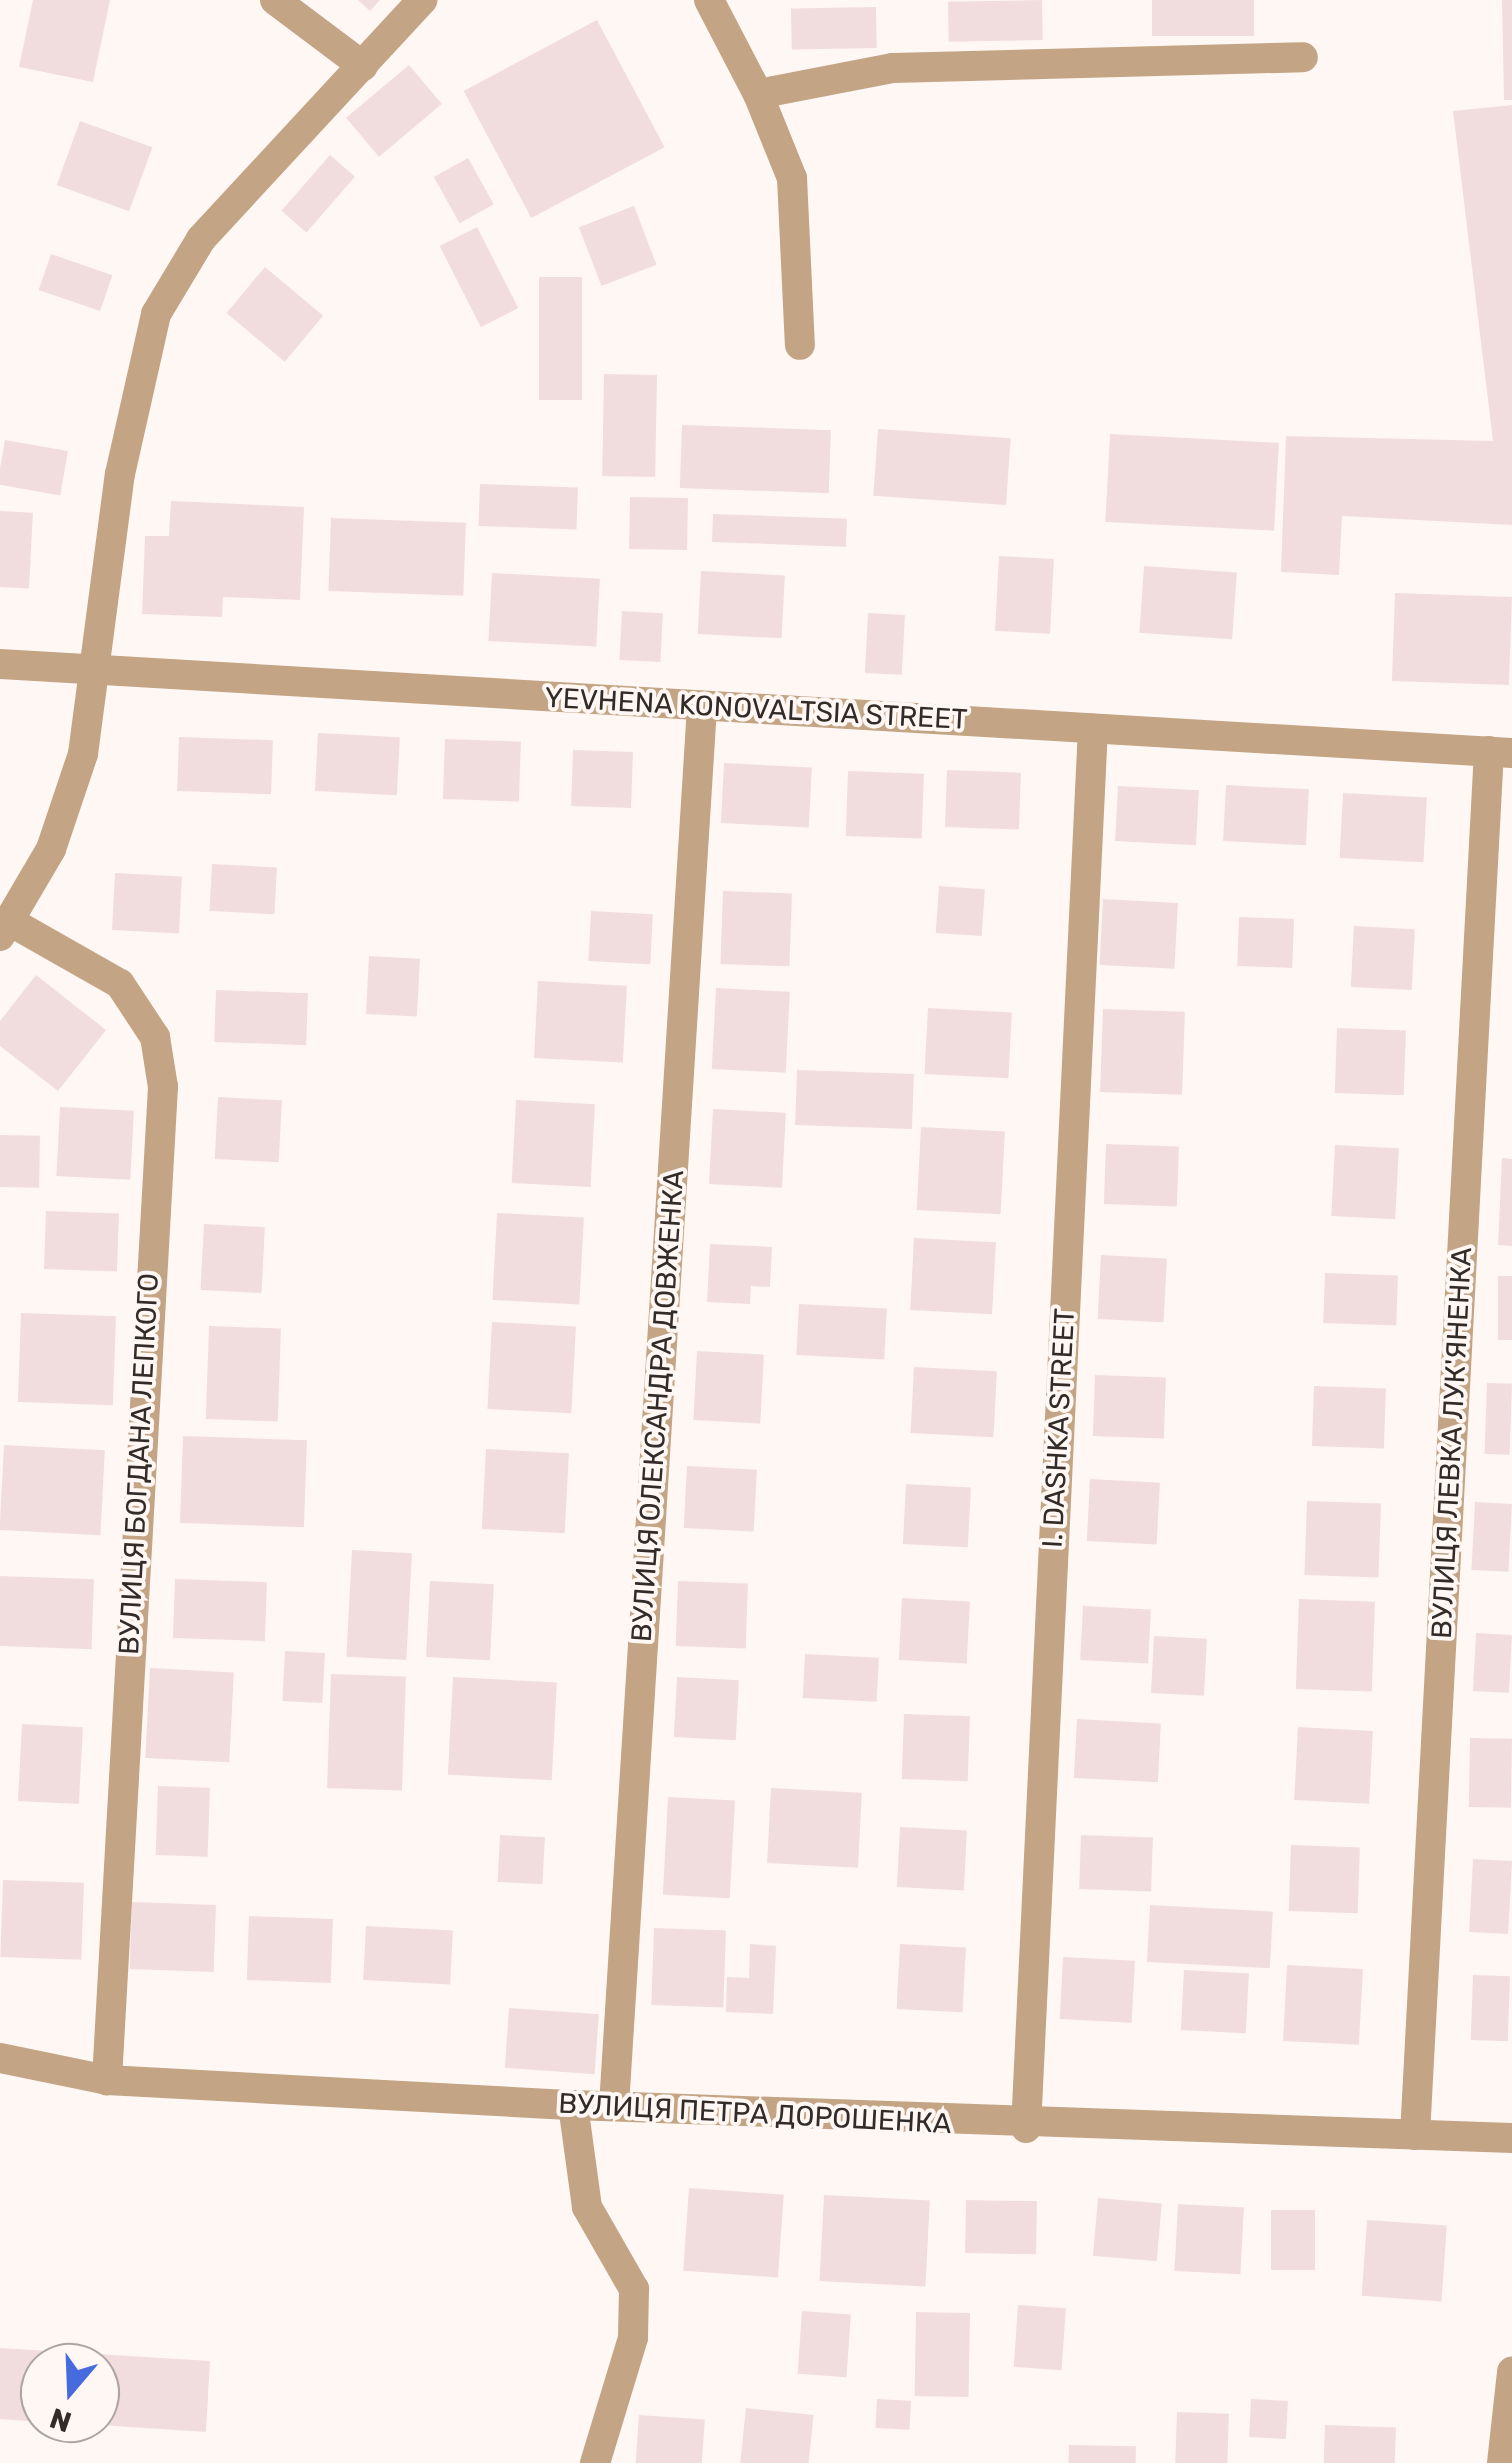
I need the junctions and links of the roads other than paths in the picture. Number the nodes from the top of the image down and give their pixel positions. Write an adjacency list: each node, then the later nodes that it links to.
1 (275, 0): 5 (street)
2 (422, 0): 5 (street)
3 (709, 0): 6 (street)
4 (1304, 57): 6 (street)
5 (362, 66): 9 (street)
6 (758, 94): 7 (street)
7 (800, 345)
8 (0, 664): 9 (street, YEVHENA KONOVALTSIA STREET)
9 (98, 670): 10 (street, YEVHENA KONOVALTSIA STREET); 13 (street)
10 (702, 706): 11 (street, YEVHENA KONOVALTSIA STREET); 17 (street, ВУЛИЦЯ ОЛЕКСАНДРА ДОВЖЕНКА)
11 (1092, 729): 12 (street, YEVHENA KONOVALTSIA STREET); 18 (street, I. DASHKA STREET)
12 (1500, 752): 19 (street, ВУЛИЦЯ ЛЕВКА ЛУК'ЯНЕНКА)
13 (6, 929): 15 (street, ВУЛИЦЯ БОГДАНА ЛЕПКОГО)
14 (0, 2058): 15 (street, ВУЛИЦЯ ПЕТРА ДОРОШЕНКА)
15 (107, 2080): 16 (street, ВУЛИЦЯ ПЕТРА ДОРОШЕНКА)
16 (573, 2106): 17 (street, ВУЛИЦЯ ПЕТРА ДОРОШЕНКА); 22 (street)
17 (614, 2106): 18 (street, ВУЛИЦЯ ПЕТРА ДОРОШЕНКА)
18 (1026, 2128): 19 (street, ВУЛИЦЯ ПЕТРА ДОРОШЕНКА)
19 (1415, 2135): 20 (street, ВУЛИЦЯ ПЕТРА ДОРОШЕНКА)
20 (1512, 2138)
21 (1512, 2372): 23 (street)
22 (595, 2463)
23 (1502, 2463)

